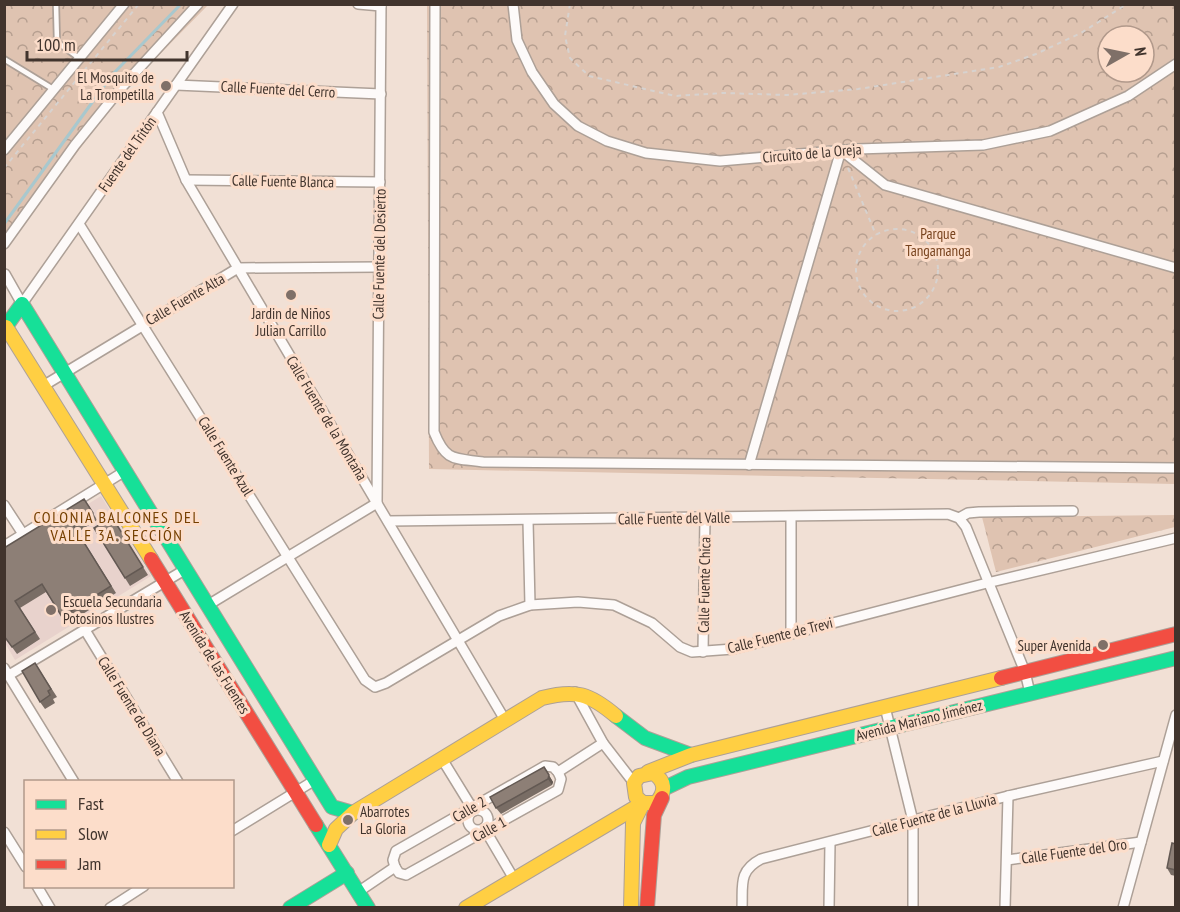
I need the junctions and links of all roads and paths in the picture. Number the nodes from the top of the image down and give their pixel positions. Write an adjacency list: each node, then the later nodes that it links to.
1 (56, 4): 12 (lane)
2 (124, 4): 12 (street)
3 (139, 4): 21 (path)
4 (198, 4): 26 (street)
5 (233, 4): 15 (street, Fuente del Tritón)
6 (358, 4): 11 (street)
7 (435, 4): 36 (street)
8 (513, 4): 20 (street, Circuito de la Oreja)
9 (570, 4): 10 (path)
10 (1127, 4)
11 (381, 5): 17 (street, Calle Fuente del Desierto)
12 (79, 58): 16 (street)
13 (4, 59): 16 (lane)
14 (1176, 64): 20 (street, Circuito de la Oreja)
15 (176, 85): 17 (street, Calle Fuente del Cerro); 18 (street, Fuente del Tritón)
16 (53, 89): 19 (street)
17 (381, 94): 23 (street, Calle Fuente del Desierto)
18 (157, 112): 22 (street, Calle Fuente de la Montaña); 24 (street, Fuente del Tritón)
19 (4, 150)
20 (841, 150): 25 (path); 29 (street); 36 (street)
21 (4, 168)
22 (186, 180): 23 (street, Calle Fuente Blanca); 28 (street, Calle Fuente de la Montaña)
23 (380, 182): 27 (street, Calle Fuente del Desierto)
24 (79, 224): 31 (street, Fuente del Tritón); 32 (street, Calle Fuente Azul)
25 (876, 235): 25 (path)
26 (4, 244)
27 (379, 267): 28 (street, Calle Fuente Alta); 40 (street, Calle Fuente del Desierto)
28 (238, 268): 32 (street, Calle Fuente Alta); 40 (street, Calle Fuente de la Montaña)
29 (1176, 268)
30 (5, 274): 31 (street, Avenida de las Fuentes)
31 (22, 304): 33 (street); 34 (street, Avenida de las Fuentes)
32 (143, 324): 34 (street, Calle Fuente Alta); 51 (street, Calle Fuente Azul)
33 (5, 327): 35 (street, Avenida de las Fuentes)
34 (64, 372): 35 (street, Calle Fuente Alta); 38 (street, Avenida de las Fuentes)
35 (43, 386): 39 (street, Avenida de las Fuentes)
36 (749, 465): 37 (street)
37 (1176, 468)
38 (125, 471): 39 (street); 52 (street, Avenida de las Fuentes)
39 (104, 484): 48 (street); 53 (street, Avenida de las Fuentes)
40 (377, 503): 47 (street, Calle Fuente de la Montaña); 51 (street)
41 (4, 504): 48 (street)
42 (1072, 511): 45 (street, Calle Fuente del Valle)
43 (705, 517): 44 (street, Calle Fuente del Valle); 46 (street, Calle Fuente del Valle); 61 (street, Calle Fuente Chica)
44 (791, 517): 45 (street, Calle Fuente del Valle); 58 (street)
45 (959, 518): 54 (street)
46 (528, 520): 47 (street, Calle Fuente del Valle); 56 (street)
47 (388, 521): 60 (street, Calle Fuente de la Montaña)
48 (23, 534): 50 (street)
49 (1176, 538): 54 (street, Calle Fuente de Trevi)
50 (4, 546)
51 (288, 555): 55 (street); 65 (street, Calle Fuente Azul)
52 (186, 569): 53 (street); 55 (street, Avenida de las Fuentes)
53 (165, 582): 57 (street); 82 (street, Avenida de las Fuentes)
54 (987, 584): 58 (street, Calle Fuente de Trevi); 64 (street)
55 (208, 605): 80 (street, Avenida de las Fuentes)
56 (530, 605): 60 (street, Calle Fuente de Trevi); 61 (street, Calle Fuente de Trevi)
57 (85, 630): 63 (street); 79 (street, Calle Fuente de Diana)
58 (790, 633): 61 (street, Calle Fuente de Trevi)
59 (1176, 634): 64 (street, Avenida Mariano Jiménez)
60 (457, 639): 65 (street, Calle Fuente de Trevi); 70 (street, Calle Fuente de la Montaña)
61 (703, 652)
62 (1176, 658): 67 (street, Avenida Mariano Jiménez)
63 (7, 671): 78 (street)
64 (1024, 672): 67 (street); 68 (street, Avenida Mariano Jiménez)
65 (375, 687)
66 (575, 692): 70 (street); 72 (street); 73 (street)
67 (1030, 693): 71 (street, Avenida Mariano Jiménez)
68 (885, 707): 71 (street); 73 (street, Avenida Mariano Jiménez)
69 (1176, 715): 75 (street)
70 (505, 720): 74 (street)
71 (890, 728): 83 (street, Avenida Mariano Jiménez); 88 (street)
72 (603, 743): 76 (street); 81 (street)
73 (691, 755): 77 (street, Avenida Mariano Jiménez)
74 (442, 759): 86 (street); 87 (street)
75 (1163, 760): 84 (street, Calle Fuente de la Lluvia); 94 (street)
76 (558, 772): 86 (street, Calle 2); 90 (street, Calle 1)
77 (648, 772): 81 (street, Avenida Mariano Jiménez); 83 (street)
78 (73, 780)
79 (177, 780)
80 (315, 780): 82 (street); 87 (street, Avenida de las Fuentes)
81 (634, 783): 85 (street)
82 (296, 792): 91 (street); 96 (street, Avenida de las Fuentes)
83 (664, 792): 85 (street, Avenida Mariano Jiménez); 105 (street)
84 (1008, 796): 88 (street, Calle Fuente de la Lluvia); 97 (street)
85 (643, 803): 89 (street, Avenida Mariano Jiménez); 92 (street)
86 (472, 809): 90 (street); 90 (street); 99 (street, Calle 2)
87 (353, 813): 96 (street)
88 (913, 821): 95 (street, Calle Fuente de la Lluvia); 114 (street)
89 (608, 824): 92 (street); 101 (street, Avenida Mariano Jiménez)
90 (485, 829): 99 (street, Calle 1); 101 (street)
91 (234, 830)
92 (633, 830): 111 (street)
93 (4, 832): 98 (street)
94 (1141, 842): 97 (street, Calle Fuente del Oro); 116 (street)
95 (830, 843): 112 (street, Calle Fuente de la Lluvia); 113 (street)
96 (329, 845): 100 (street, Avenida de las Fuentes)
97 (1007, 860): 115 (street)
98 (24, 864)
99 (395, 867): 104 (street)
100 (347, 873): 104 (street, Avenida de las Fuentes); 108 (street)
101 (514, 879): 110 (street, Avenida Mariano Jiménez)
102 (38, 888): 106 (street)
103 (139, 888): 107 (street)
104 (358, 891): 109 (street, Avenida de las Fuentes)
105 (647, 907)
106 (50, 908)
107 (110, 908)
108 (290, 908)
109 (368, 908)
110 (466, 908)
111 (631, 908)
112 (742, 908)
113 (829, 908)
114 (913, 908)
115 (1005, 908)
116 (1123, 908)

